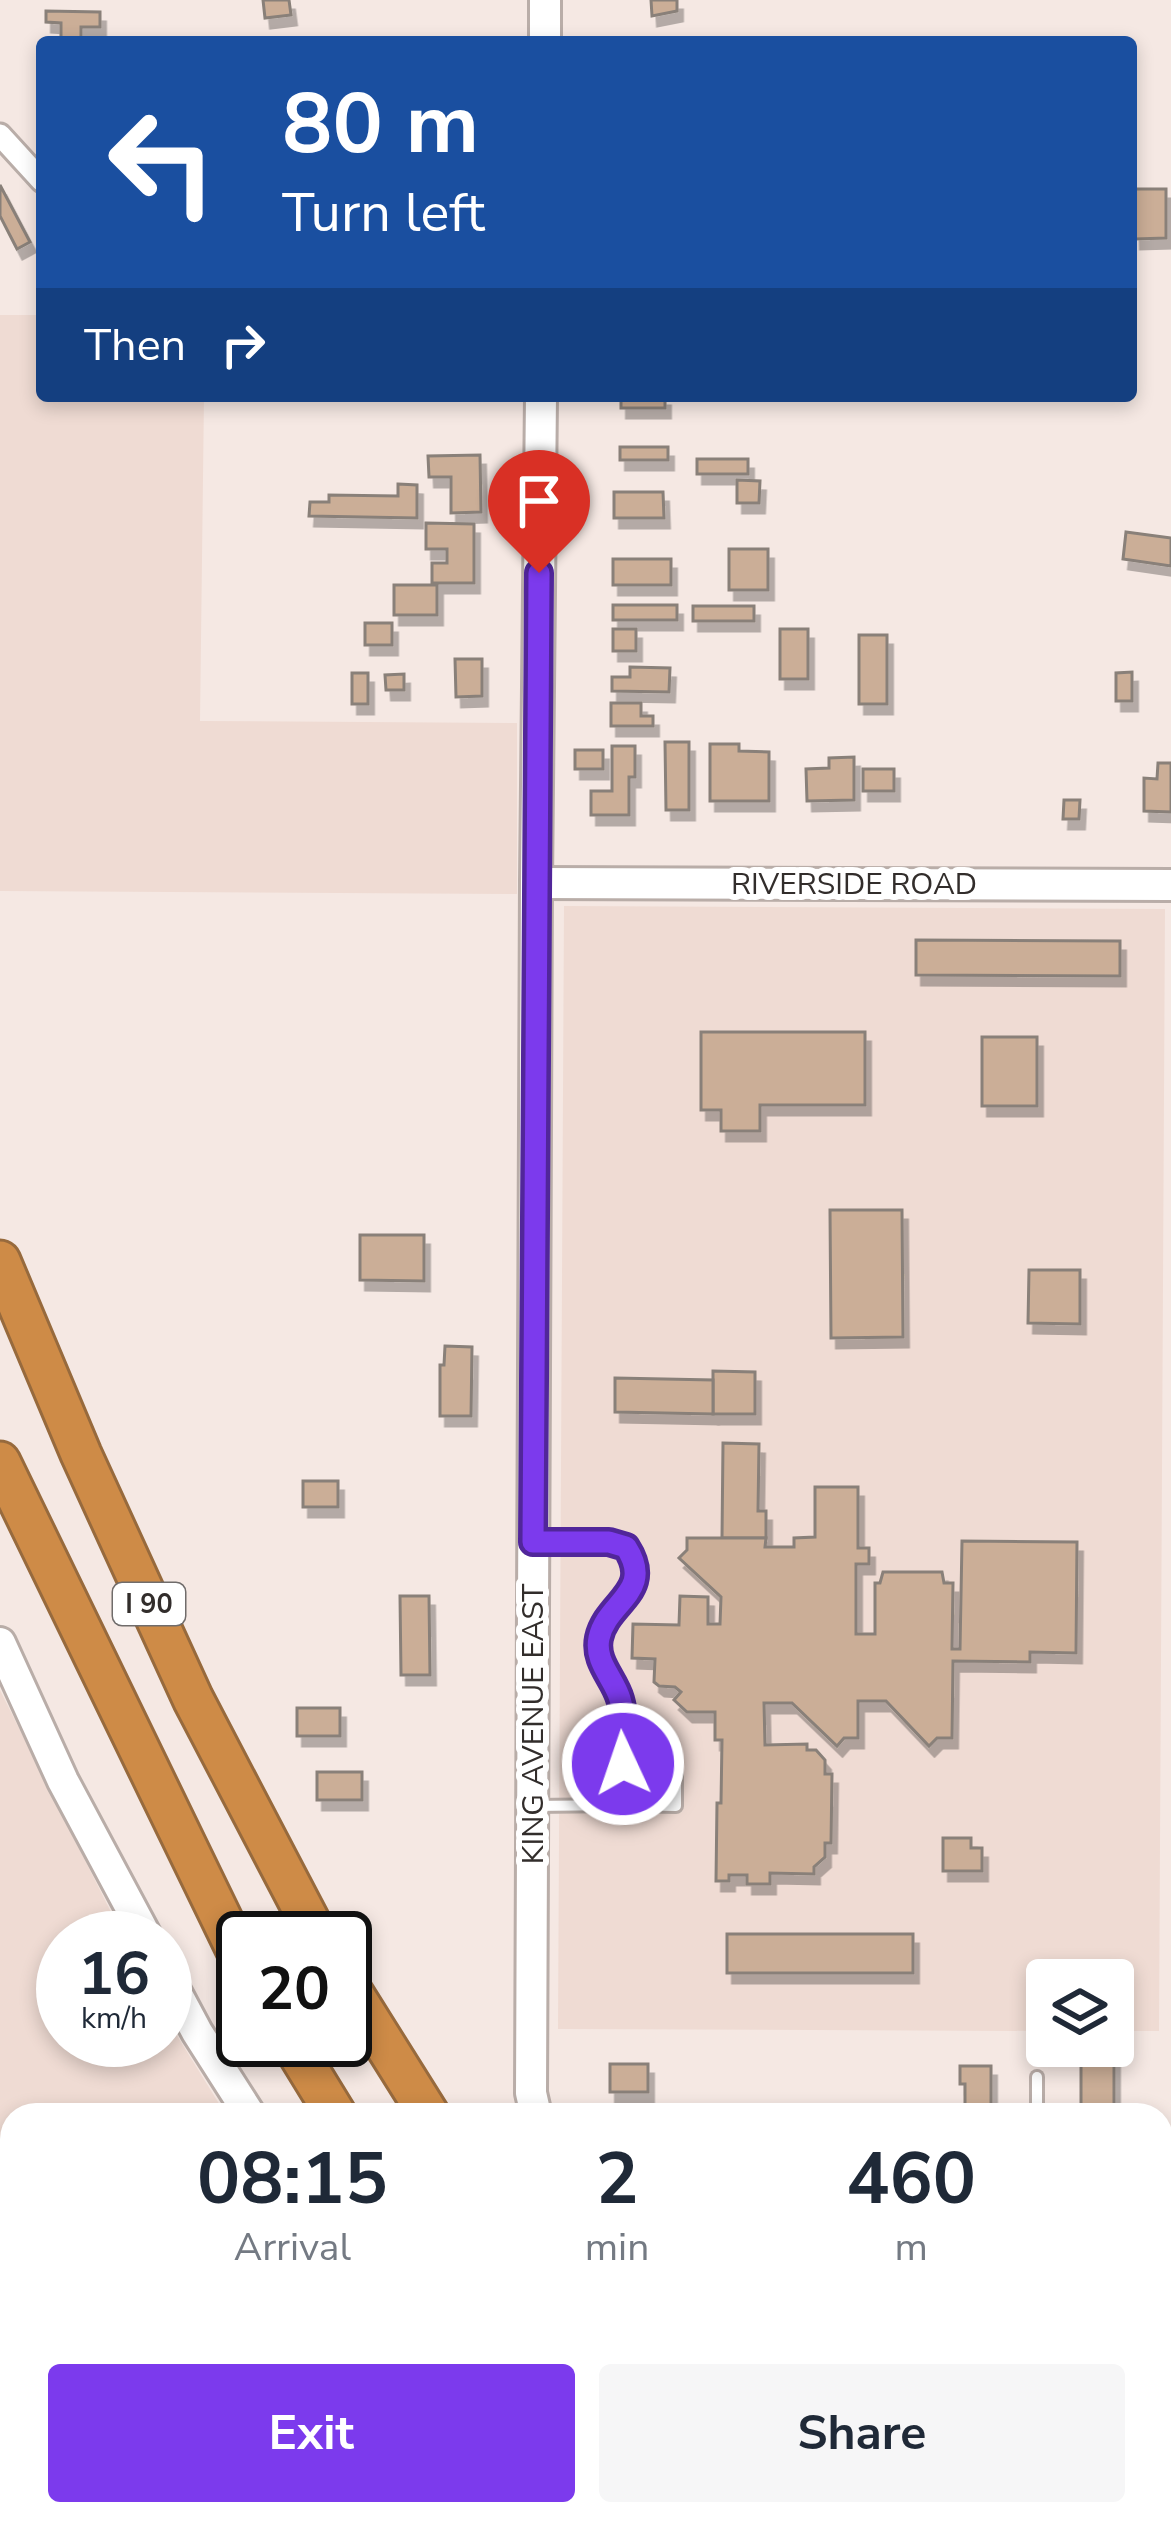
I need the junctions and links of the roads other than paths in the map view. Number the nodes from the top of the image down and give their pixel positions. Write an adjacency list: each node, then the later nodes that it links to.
1 (545, 0): 2 (main road)
2 (545, 36)
3 (0, 135): 4 (street)
4 (36, 174)
5 (541, 402): 6 (main road, KING AVENUE EAST)
6 (536, 883): 7 (main road, RIVERSIDE ROAD); 10 (main road, KING AVENUE EAST)
7 (1171, 885)
8 (0, 1261): 17 (highway, I 90)
9 (0, 1462): 16 (highway, I 90)
10 (533, 1542): 12 (lane); 14 (main road, KING AVENUE EAST)
11 (0, 1643): 15 (main road)
12 (623, 1754): 13 (lane); 13 (lane)
13 (622, 1805): 14 (lane)
14 (532, 1806): 25 (main road, KING AVENUE EAST)
15 (133, 1911)
16 (218, 1911)
17 (304, 1911)
18 (192, 2023): 22 (main road)
19 (372, 2025): 24 (highway)
20 (307, 2067): 23 (highway)
21 (1037, 2077): 26 (lane)
22 (242, 2103)
23 (329, 2103)
24 (421, 2103)
25 (533, 2103)
26 (1037, 2103)

